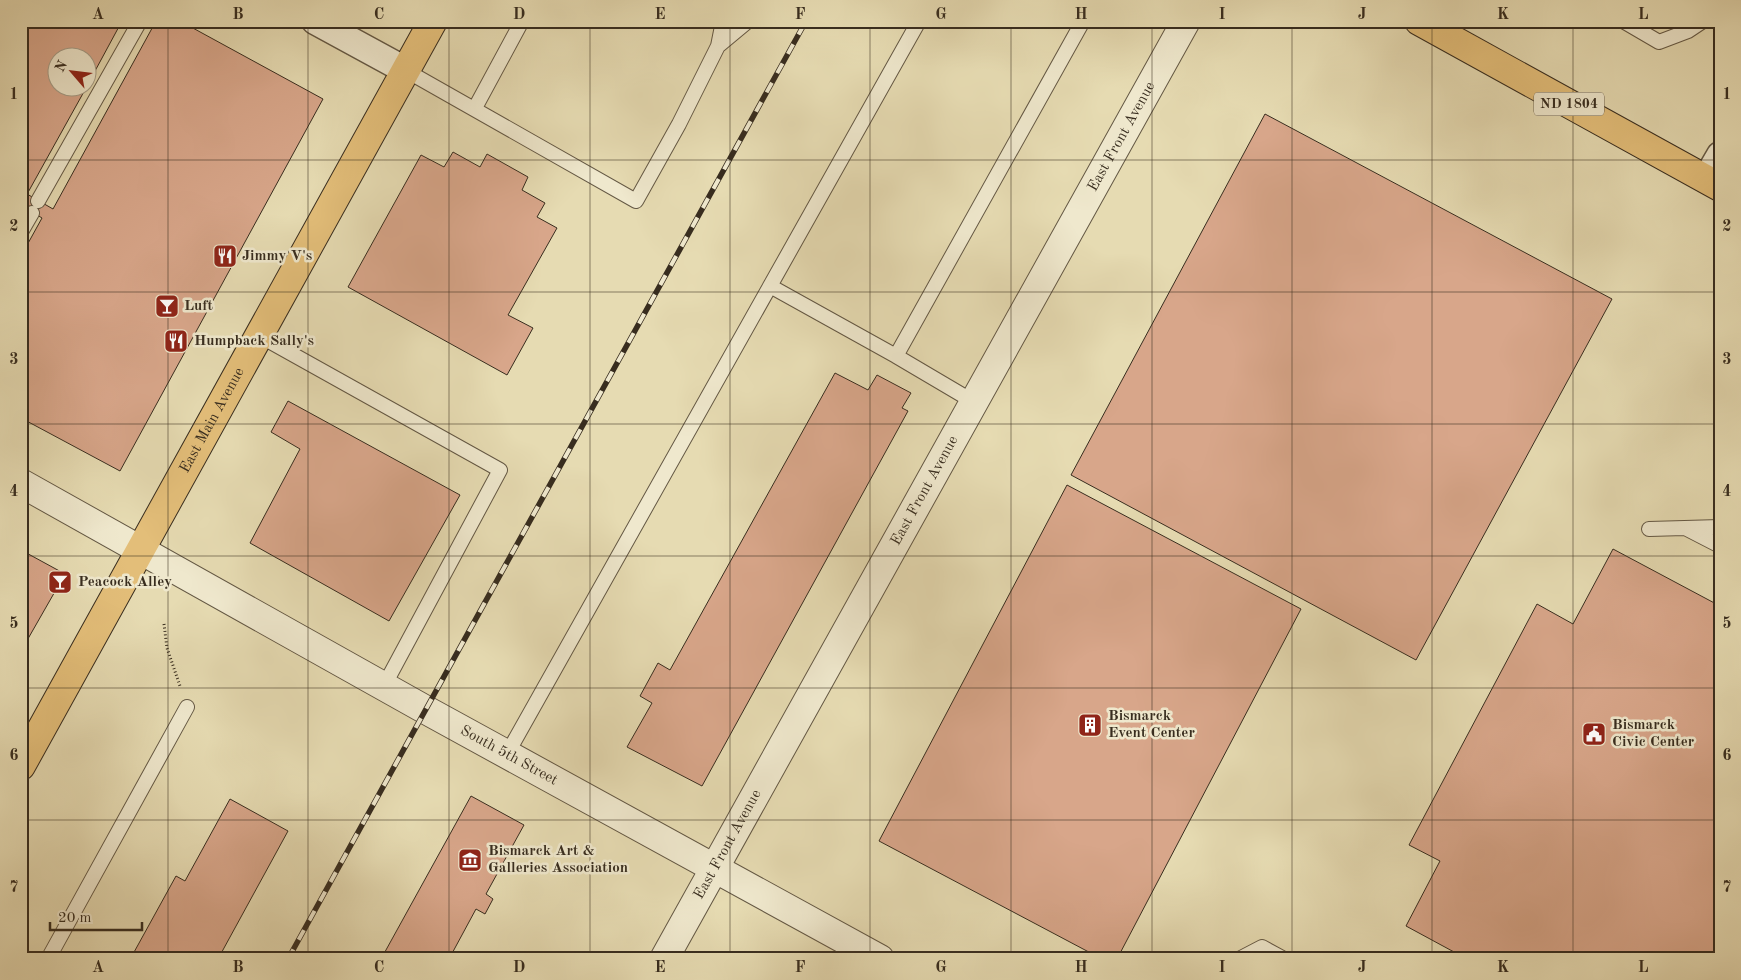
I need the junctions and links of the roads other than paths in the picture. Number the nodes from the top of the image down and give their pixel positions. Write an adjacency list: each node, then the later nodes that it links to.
1 (140, 21): 18 (lane)
2 (315, 21): 14 (street)
3 (433, 21): 14 (main road, East Main Avenue)
4 (522, 21): 15 (lane)
5 (723, 21): 13 (lane)
6 (748, 21): 13 (lane)
7 (919, 21): 19 (lane)
8 (1083, 21): 21 (lane)
9 (1186, 21): 22 (street, East Front Avenue)
10 (1419, 21): 17 (main road, ND 1804)
11 (1623, 21): 12 (lane)
12 (1703, 21)
13 (718, 46): 15 (lane)
14 (405, 70): 15 (lane); 20 (main road, East Main Avenue)
15 (475, 108)
16 (1720, 155): 17 (street)
17 (1713, 183)
18 (21, 232)
19 (770, 286): 21 (lane); 31 (lane)
20 (258, 335): 28 (main road, East Main Avenue); 29 (lane)
21 (896, 356): 22 (lane)
22 (974, 402): 33 (street, East Front Avenue)
23 (21, 483): 28 (street, South 5th Street)
24 (1720, 527): 25 (lane)
25 (1684, 528): 26 (lane); 27 (lane)
26 (1649, 529)
27 (1720, 546)
28 (140, 550): 29 (street, South 5th Street); 32 (main road, East Main Avenue)
29 (384, 686): 31 (street, South 5th Street)
30 (187, 707): 34 (lane)
31 (507, 754): 33 (street, South 5th Street)
32 (21, 766)
33 (715, 867): 35 (street, East Front Avenue); 36 (street, South 5th Street)
34 (48, 959)
35 (664, 959)
36 (880, 959)
37 (1239, 959): 38 (lane)
38 (1284, 959)

